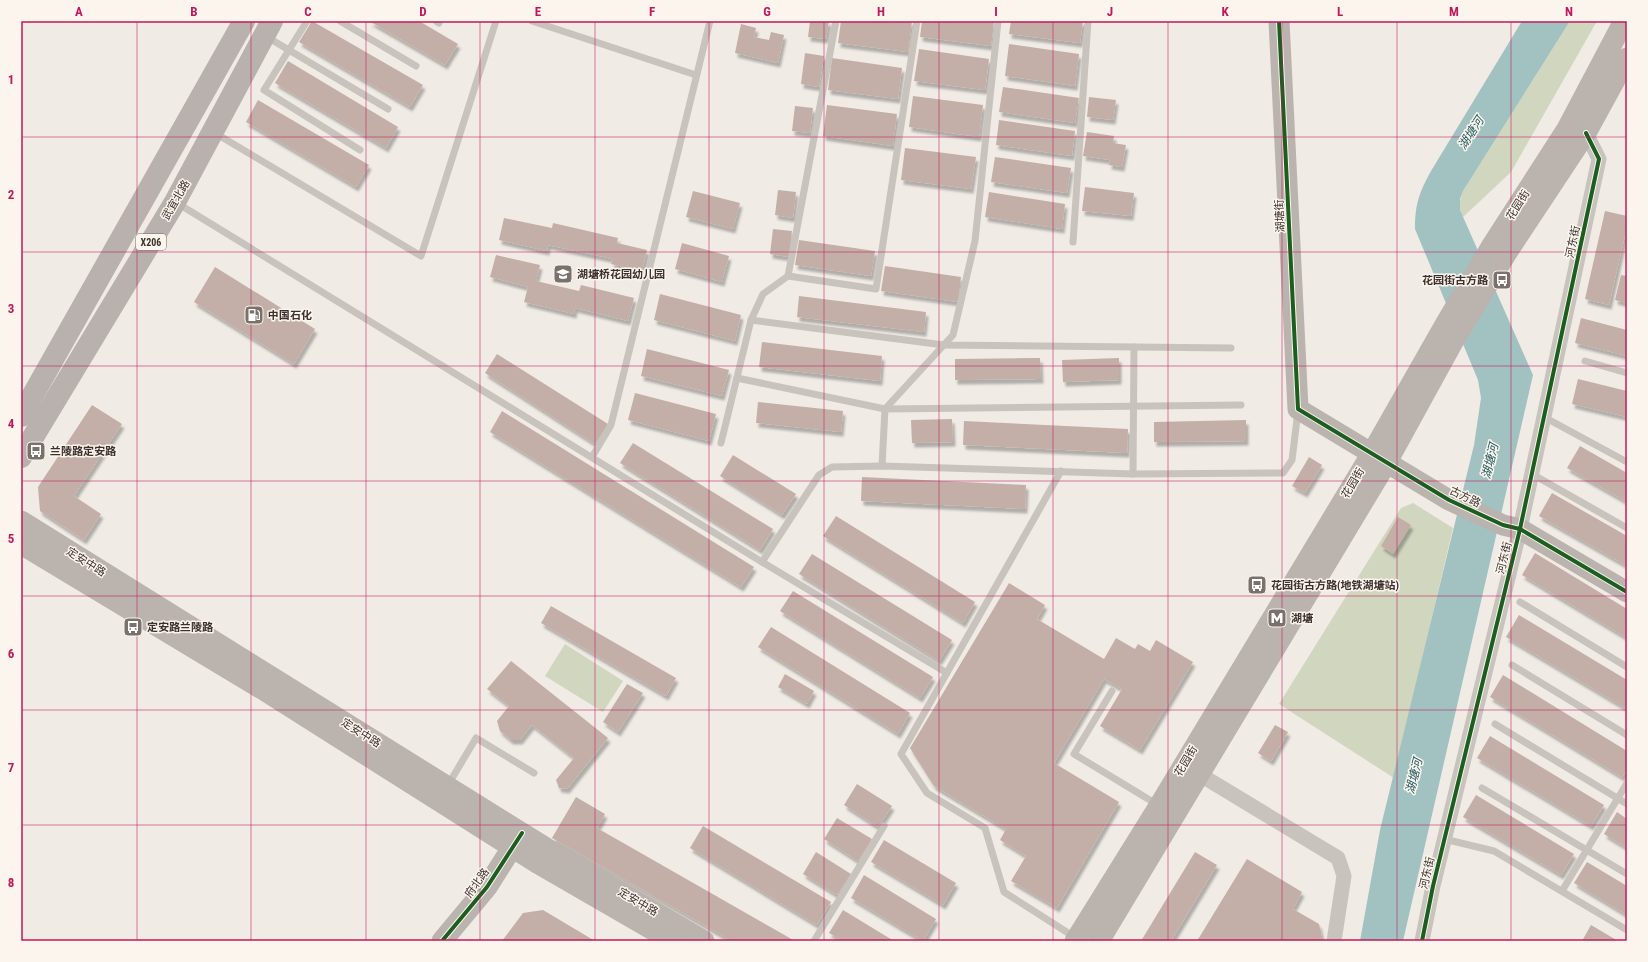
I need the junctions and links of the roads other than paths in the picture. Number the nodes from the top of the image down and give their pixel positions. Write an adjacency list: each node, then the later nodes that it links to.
1 (244, 21): 37 (main road, X206)
2 (307, 21): 14 (lane)
3 (340, 21): 16 (lane)
4 (496, 21): 19 (lane)
5 (532, 21): 17 (lane)
6 (710, 21): 17 (lane)
7 (836, 21): 25 (lane)
8 (917, 21): 25 (lane)
9 (998, 21): 27 (lane)
10 (1088, 21): 23 (lane)
11 (1279, 21): 36 (main road, 湖塘街)
12 (1624, 21): 24 (main road, 花园街)
13 (268, 28): 14 (lane); 19 (main road, 武宜北路 / X206)
14 (290, 50): 18 (lane); 21 (lane)
15 (1627, 58): 20 (main road, 花园街)
16 (416, 66)
17 (696, 75): 41 (lane)
18 (388, 109)
19 (213, 132): 22 (main road, 武宜北路 / X206)
20 (1586, 133): 24 (main road, 花园街); 38 (street, 河东街)
21 (360, 150)
22 (175, 202): 40 (main road, 武宜北路 / X206); 41 (lane)
23 (1073, 242)
24 (1499, 251): 42 (main road, 花园街)
25 (788, 276): 26 (lane)
26 (751, 320): 27 (lane); 32 (lane)
27 (944, 345): 28 (lane); 35 (lane)
28 (1134, 347): 29 (lane); 34 (lane)
29 (1231, 348)
30 (1585, 361): 31 (lane)
31 (1627, 373)
32 (737, 378): 35 (lane); 39 (lane)
33 (1241, 405): 34 (lane)
34 (1134, 406): 35 (lane); 46 (lane)
35 (885, 409): 44 (lane)
36 (1298, 409): 42 (main road, 古方路); 46 (lane)
37 (21, 416)
38 (1544, 417): 43 (lane); 47 (street, 河东街)
39 (721, 443)
40 (21, 457)
41 (592, 457): 52 (lane)
42 (1379, 457): 49 (main road, 古方路); 62 (main road, 花园街); 68 (main road, 花园街)
43 (1627, 462)
44 (882, 466): 45 (lane); 52 (lane)
45 (1061, 472): 46 (lane); 57 (lane)
46 (1133, 474)
47 (1532, 474): 49 (street, 河东街); 50 (lane)
48 (21, 521): 64 (main road, 定安中路)
49 (1512, 527): 53 (main road, 古方路); 70 (street, 河东街)
50 (1627, 528)
51 (21, 544): 71 (main road, 定安中路)
52 (762, 562): 57 (lane)
53 (1627, 592)
54 (1520, 602): 56 (lane)
55 (1512, 665): 60 (lane)
56 (1627, 667)
57 (947, 673): 76 (lane)
58 (1112, 691): 68 (lane)
59 (1495, 724): 66 (lane)
60 (1627, 735)
61 (534, 773): 64 (lane)
62 (1200, 774): 81 (main road, 花园街); 82 (street)
63 (1627, 783): 66 (lane)
64 (447, 787): 71 (main road, 定安中路)
65 (1482, 788): 72 (lane)
66 (1618, 798): 67 (lane); 72 (lane)
67 (1627, 804)
68 (1160, 806): 76 (main road, 花园街)
69 (884, 826): 80 (lane)
70 (1444, 838): 74 (lane); 83 (street, 河东街)
71 (517, 840): 77 (main road, 府北路); 78 (main road, 定安中路); 79 (main road, 定安中路)
72 (1587, 850): 73 (lane); 74 (lane)
73 (1627, 874)
74 (1562, 891): 75 (lane)
75 (1627, 930)
76 (1076, 939)
77 (444, 940)
78 (672, 941)
79 (704, 941)
80 (814, 941)
81 (1099, 941)
82 (1334, 941)
83 (1422, 941)

